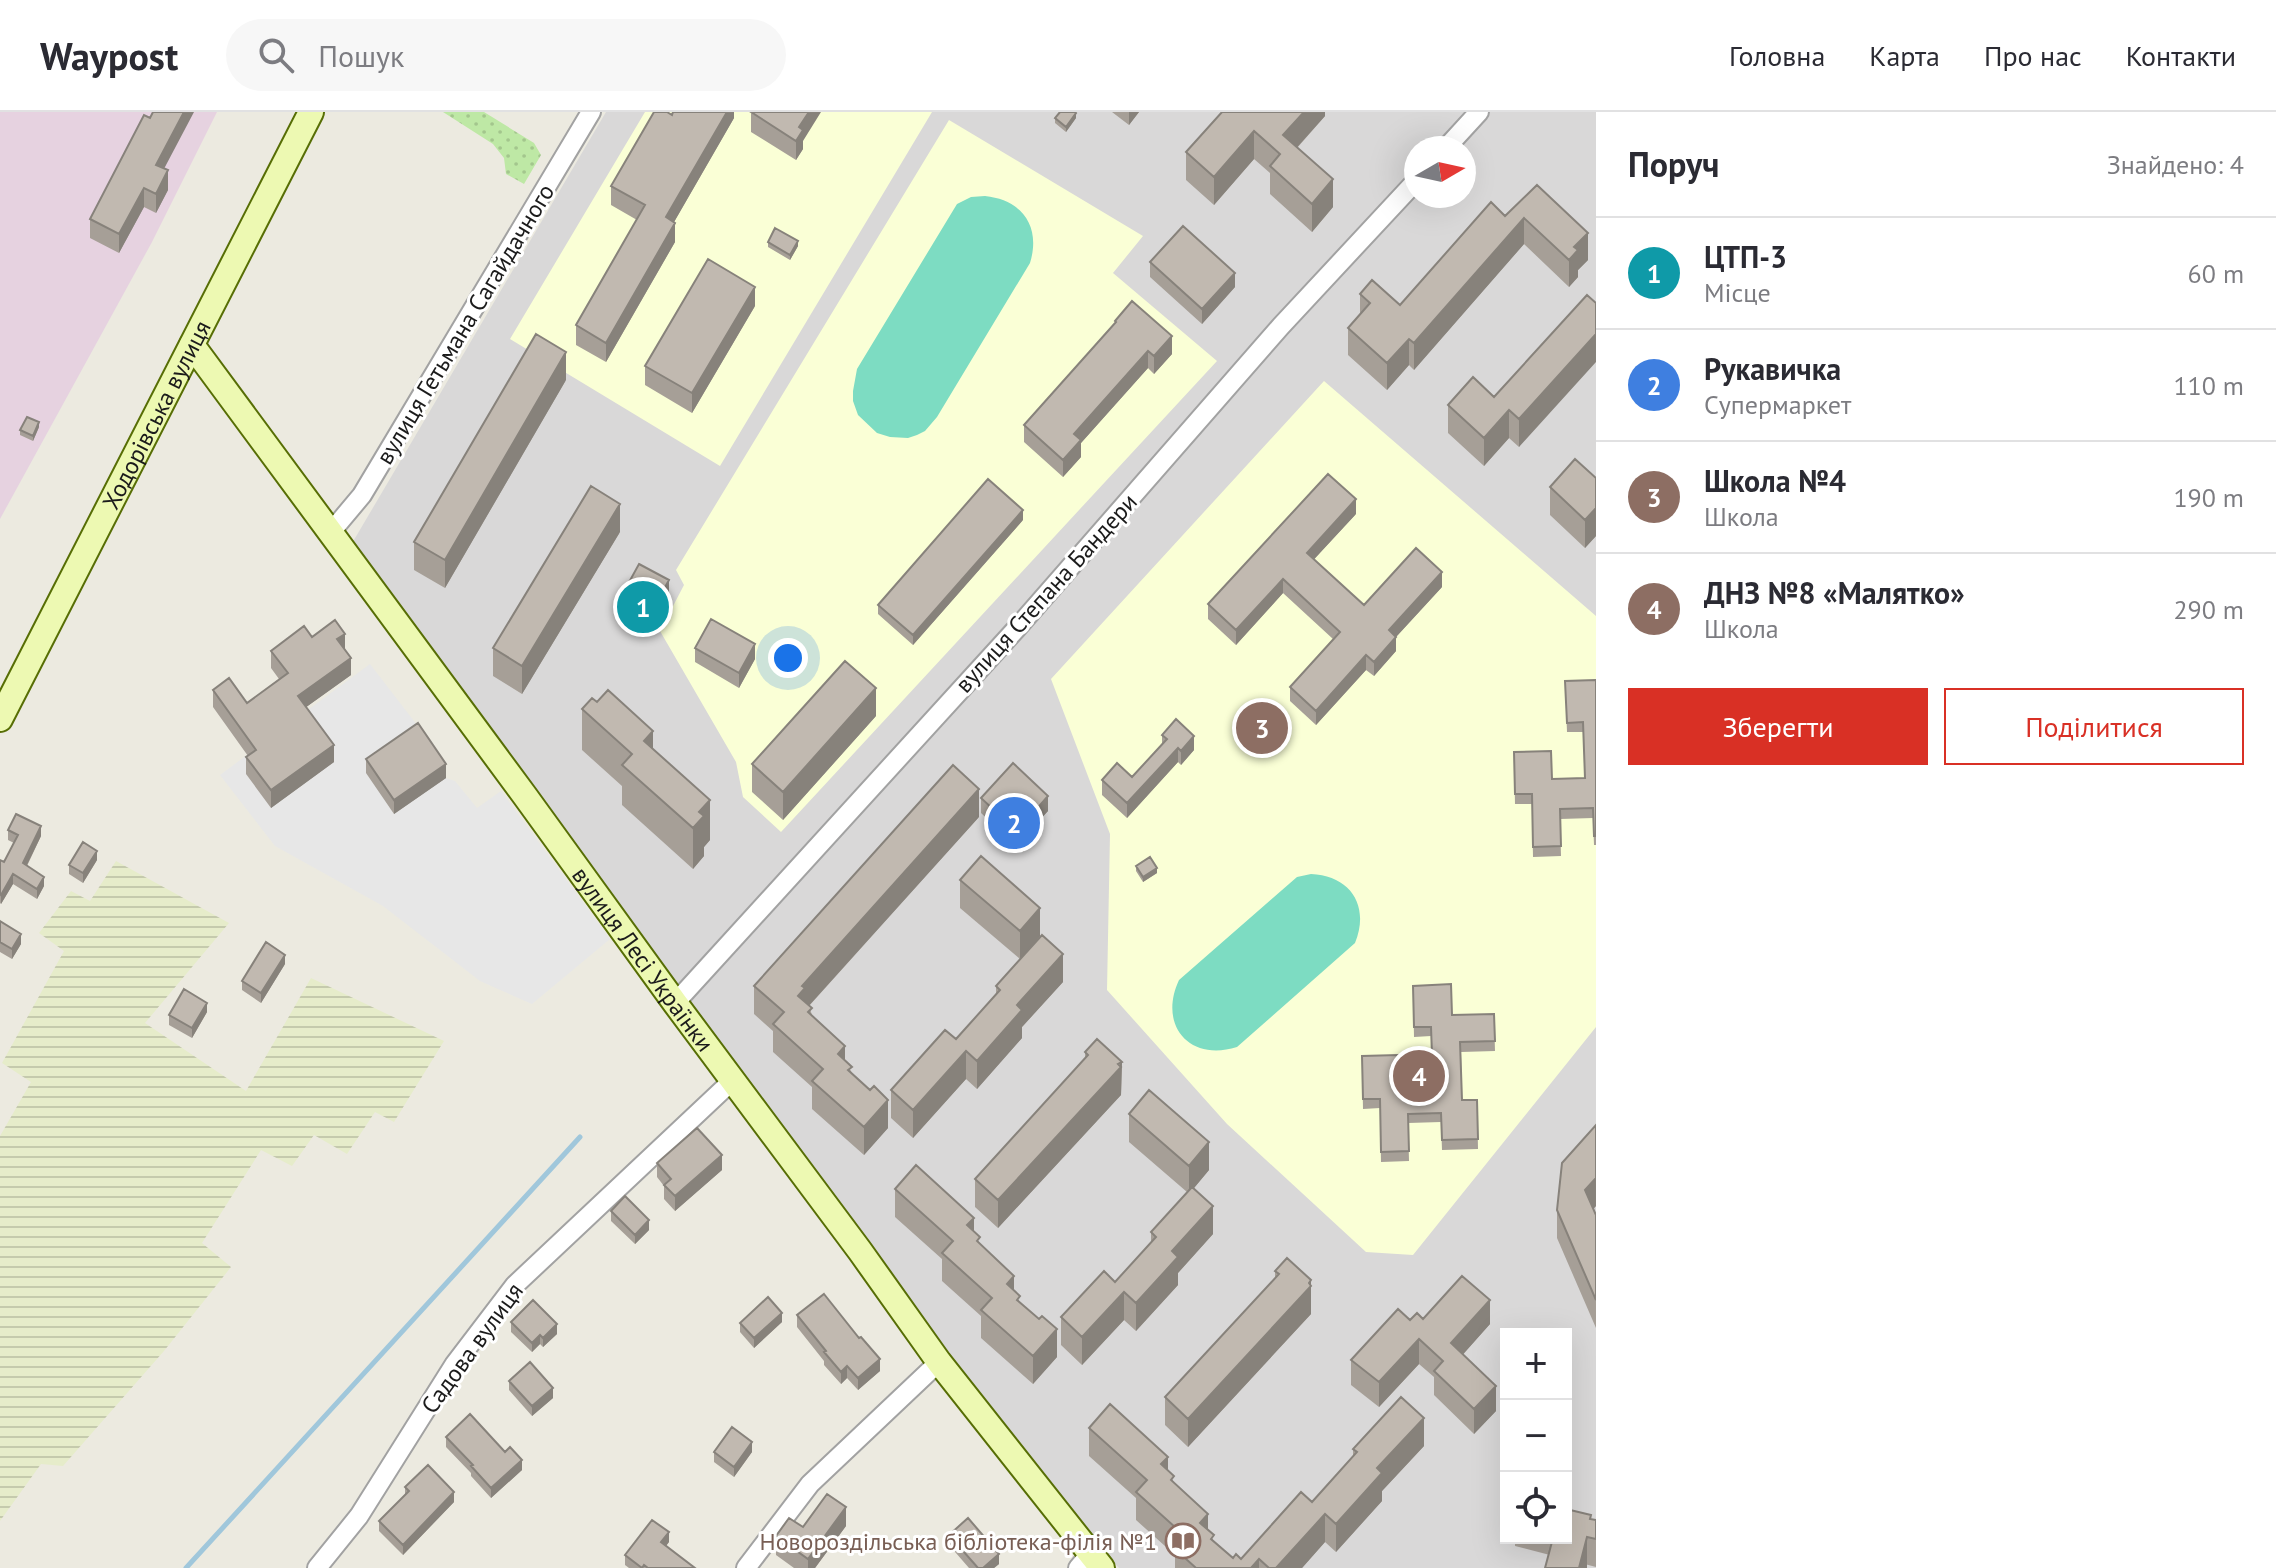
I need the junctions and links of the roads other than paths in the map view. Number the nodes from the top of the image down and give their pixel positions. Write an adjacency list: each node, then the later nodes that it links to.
1 (311, 112): 6 (street, Ходорівська вулиця)
2 (591, 112): 7 (street, вулиця Гетьмана Сагайдачного)
3 (1479, 112): 4 (street)
4 (1457, 136)
5 (1404, 194): 9 (street, вулиця Степана Бандери)
6 (192, 345): 7 (street, вулиця Лесі Українки); 8 (street, Ходорівська вулиця)
7 (331, 532): 9 (street, вулиця Лесі Українки)
8 (0, 719)
9 (675, 1003): 10 (street, вулиця Лесі Українки)
10 (730, 1083): 11 (street, вулиця Лесі Українки); 13 (street, Садова вулиця)
11 (934, 1366): 12 (street, вулиця Лесі Українки); 14 (street)
12 (1089, 1564)
13 (317, 1568)
14 (746, 1568)

